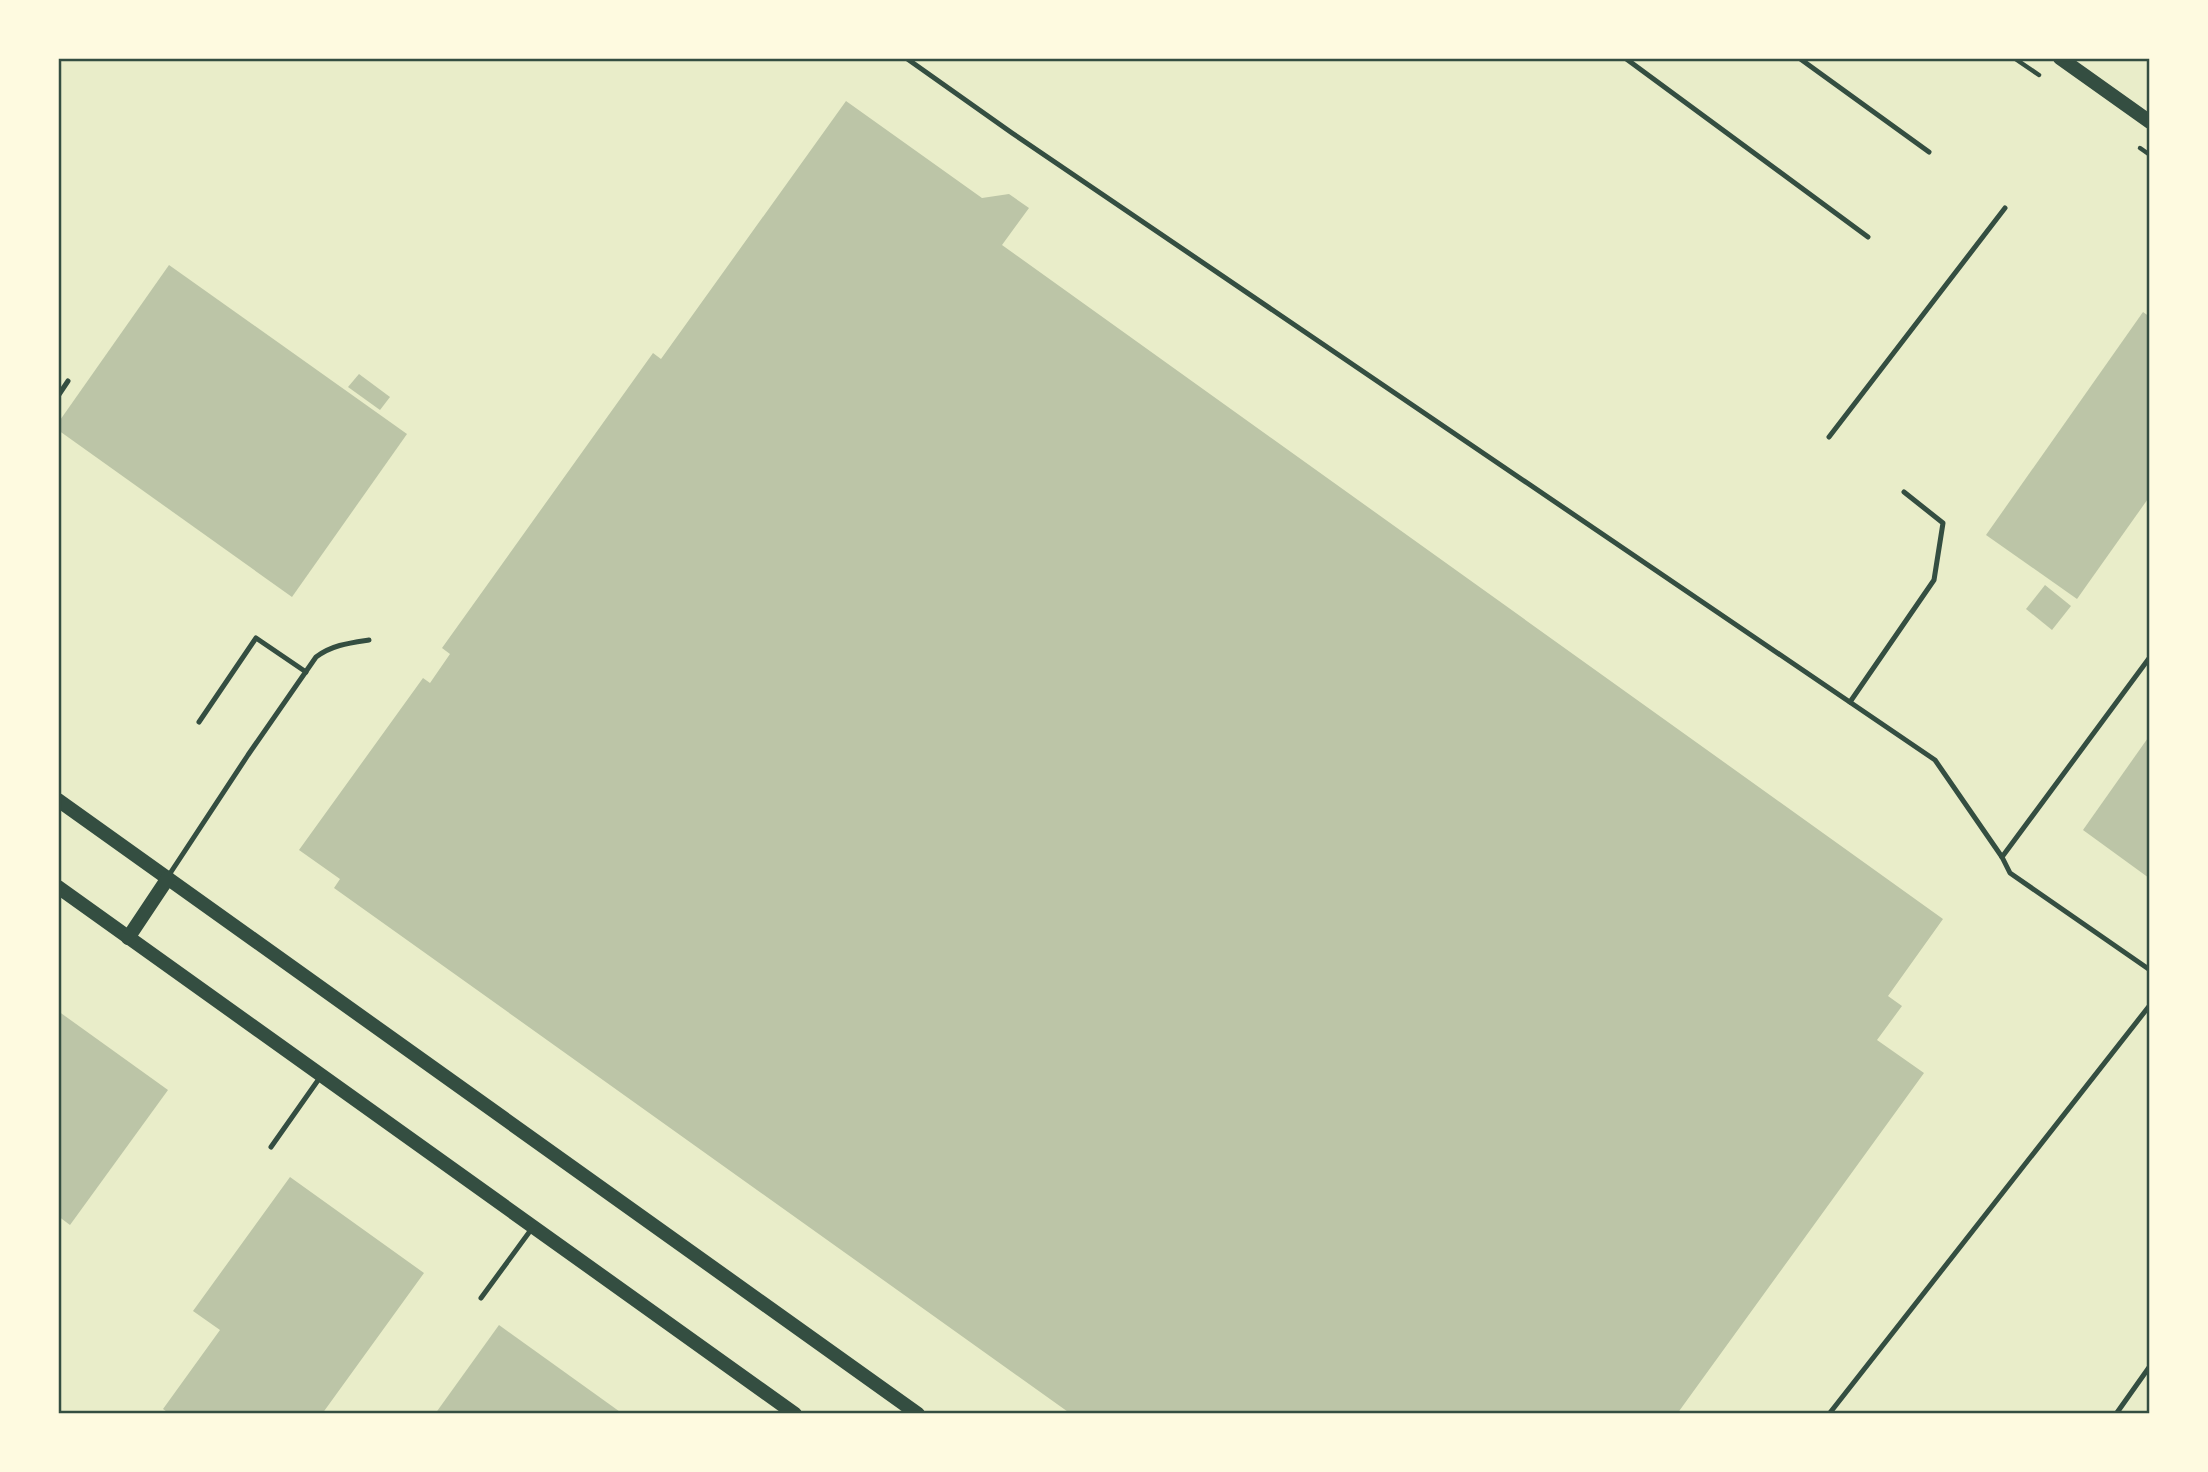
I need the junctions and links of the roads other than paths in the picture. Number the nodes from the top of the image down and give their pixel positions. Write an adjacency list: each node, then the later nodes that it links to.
1 (906, 58): 16 (lane)
2 (1625, 58): 8 (lane)
3 (1799, 58): 6 (lane)
4 (2060, 58): 5 (main road)
5 (2150, 122)
6 (1929, 152)
7 (2005, 208): 11 (lane)
8 (1868, 237)
9 (68, 382): 10 (lane)
10 (58, 396)
11 (1829, 437)
12 (1904, 492): 16 (lane)
13 (369, 640): 15 (lane)
14 (2150, 657): 19 (lane)
15 (306, 672): 17 (lane); 20 (lane)
16 (1850, 702): 19 (lane)
17 (199, 722)
18 (58, 800): 20 (main road)
19 (2002, 857): 23 (lane)
20 (168, 878): 22 (main road); 31 (main road)
21 (58, 887): 22 (main road)
22 (128, 937): 25 (main road)
23 (2150, 970)
24 (2150, 1005): 32 (lane)
25 (321, 1076): 26 (lane); 27 (main road)
26 (271, 1147)
27 (533, 1227): 28 (lane); 30 (main road)
28 (481, 1298)
29 (2150, 1366): 33 (lane)
30 (795, 1414)
31 (918, 1414)
32 (1829, 1414)
33 (2116, 1414)

